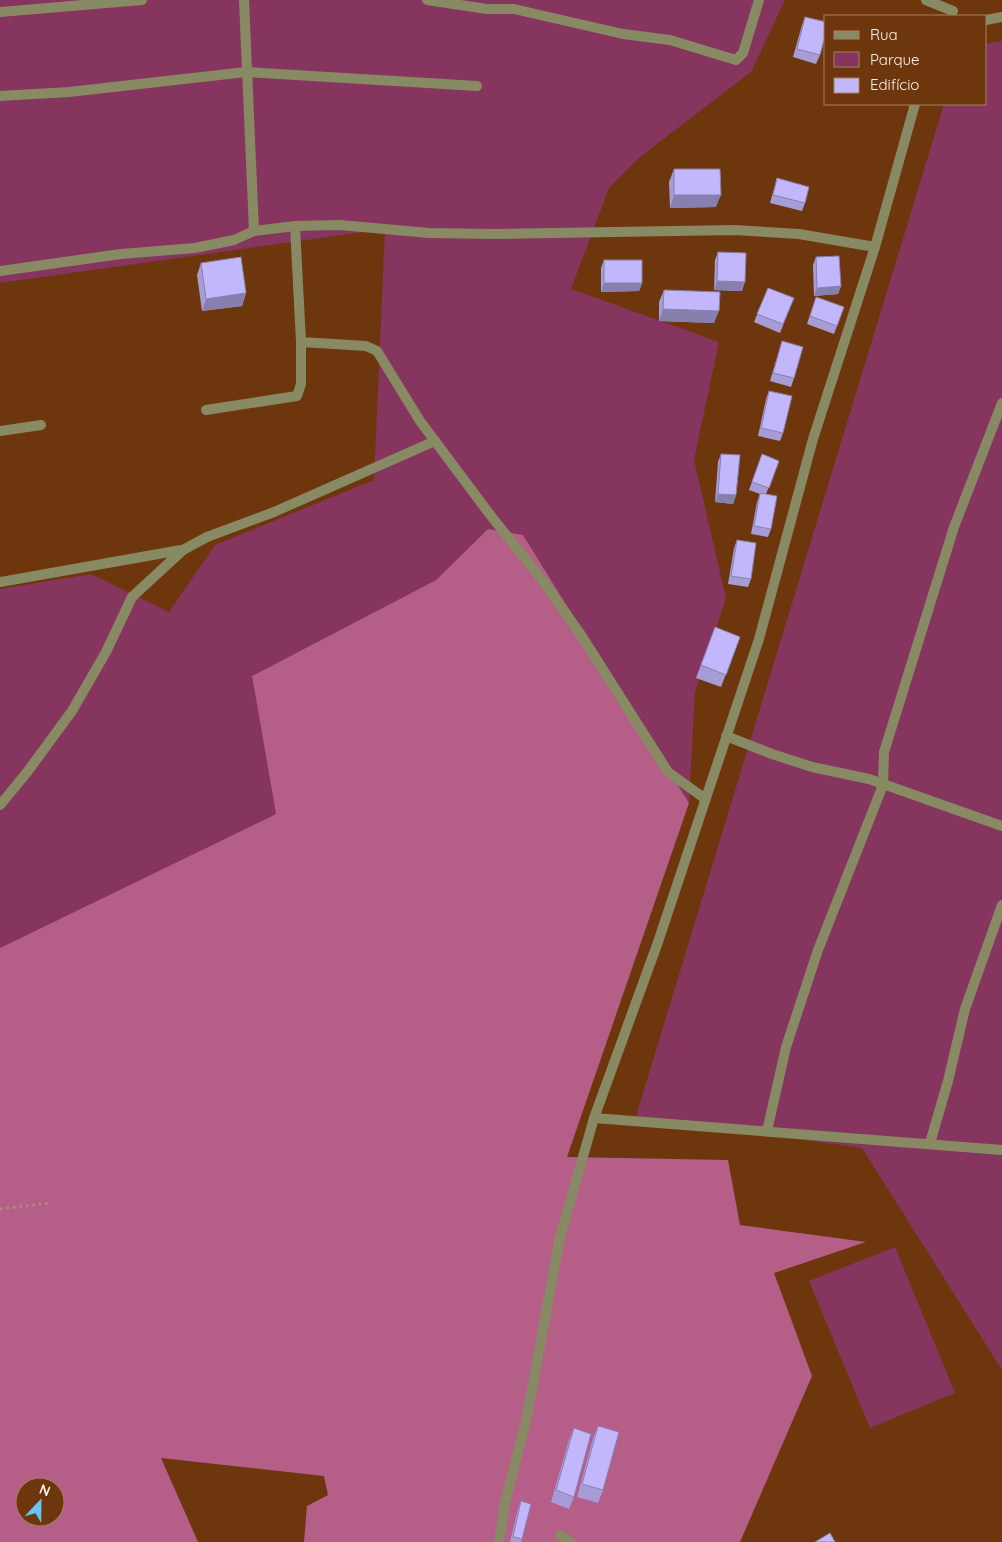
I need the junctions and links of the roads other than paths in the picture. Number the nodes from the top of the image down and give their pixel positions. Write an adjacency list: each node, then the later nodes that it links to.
1 (142, 0): 8 (street)
2 (244, 0): 12 (street)
3 (426, 0): 7 (street)
4 (759, 0): 7 (street)
5 (926, 0): 9 (street)
6 (957, 0): 9 (street)
7 (516, 4)
8 (0, 12)
9 (952, 14)
10 (1002, 17): 11 (street)
11 (987, 20)
12 (246, 72): 13 (street); 14 (street); 17 (street)
13 (477, 86)
14 (0, 96)
15 (915, 105): 18 (street)
16 (295, 226): 17 (street); 18 (street); 20 (street)
17 (254, 231): 19 (street)
18 (875, 247): 28 (street)
19 (0, 271)
20 (301, 342): 22 (street); 25 (street)
21 (1002, 403): 29 (street)
22 (206, 410)
23 (41, 425): 24 (street)
24 (0, 431)
25 (435, 441): 26 (street); 30 (street)
26 (183, 550): 27 (street); 31 (street)
27 (0, 582)
28 (726, 736): 29 (street); 30 (street)
29 (883, 785): 32 (street); 35 (street)
30 (704, 798): 34 (street)
31 (0, 806)
32 (1002, 826)
33 (1002, 905): 36 (street)
34 (594, 1118): 35 (street); 39 (street)
35 (767, 1131): 36 (street)
36 (930, 1143): 37 (street)
37 (1002, 1150)
38 (560, 1535): 40 (street)
39 (499, 1542)
40 (570, 1542)

